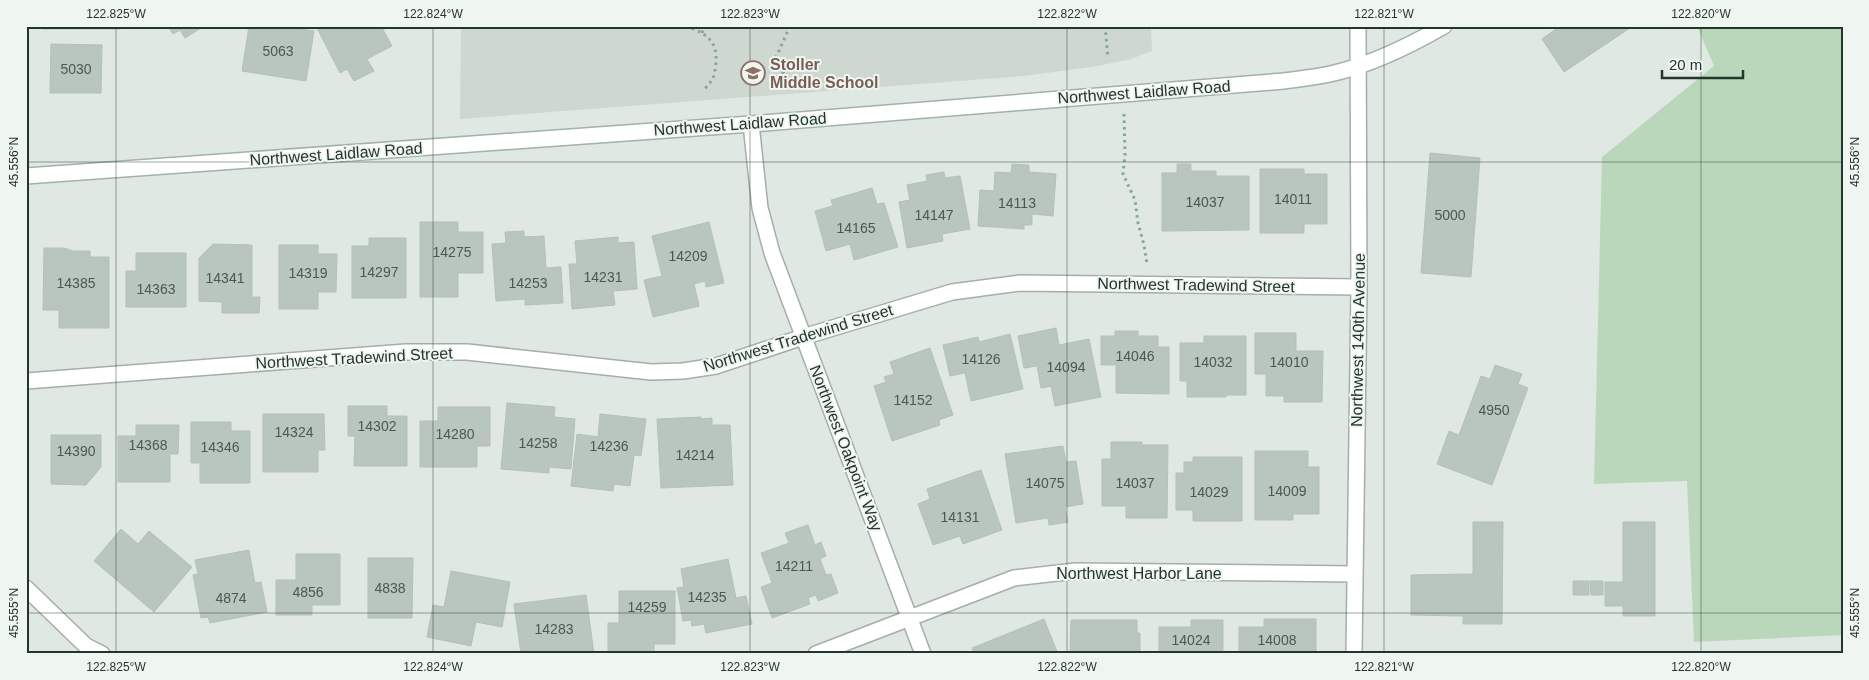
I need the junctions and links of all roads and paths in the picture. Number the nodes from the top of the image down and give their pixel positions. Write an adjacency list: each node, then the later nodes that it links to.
1 (686, 26): 7 (path)
2 (705, 26): 7 (path)
3 (790, 26): 10 (path)
4 (1105, 26): 8 (path)
5 (1358, 26): 9 (street, Northwest 140th Avenue)
6 (1444, 26): 9 (street, Northwest Laidlaw Road)
7 (702, 34): 11 (path)
8 (1108, 58)
9 (1358, 66): 12 (street, Northwest Laidlaw Road); 16 (street, Northwest 140th Avenue)
10 (793, 84)
11 (704, 90)
12 (1123, 94): 13 (street, Northwest Laidlaw Road); 15 (path)
13 (751, 124): 14 (street, Northwest Laidlaw Road); 17 (street, Northwest Oakpoint Way)
14 (26, 176)
15 (1146, 284): 16 (street, Northwest Tradewind Street); 17 (street, Northwest Tradewind Street)
16 (1360, 286): 19 (street, Northwest 140th Avenue)
17 (803, 337): 18 (street, Northwest Tradewind Street); 21 (street, Northwest Oakpoint Way)
18 (26, 381)
19 (1355, 574): 21 (street, Northwest Harbor Lane); 26 (street, Northwest 140th Avenue)
20 (26, 588): 22 (street)
21 (910, 617): 24 (street, Northwest Harbor Lane); 25 (street, Northwest Oakpoint Way)
22 (83, 650): 23 (street)
23 (102, 654)
24 (816, 654)
25 (923, 654)
26 (1354, 654)

